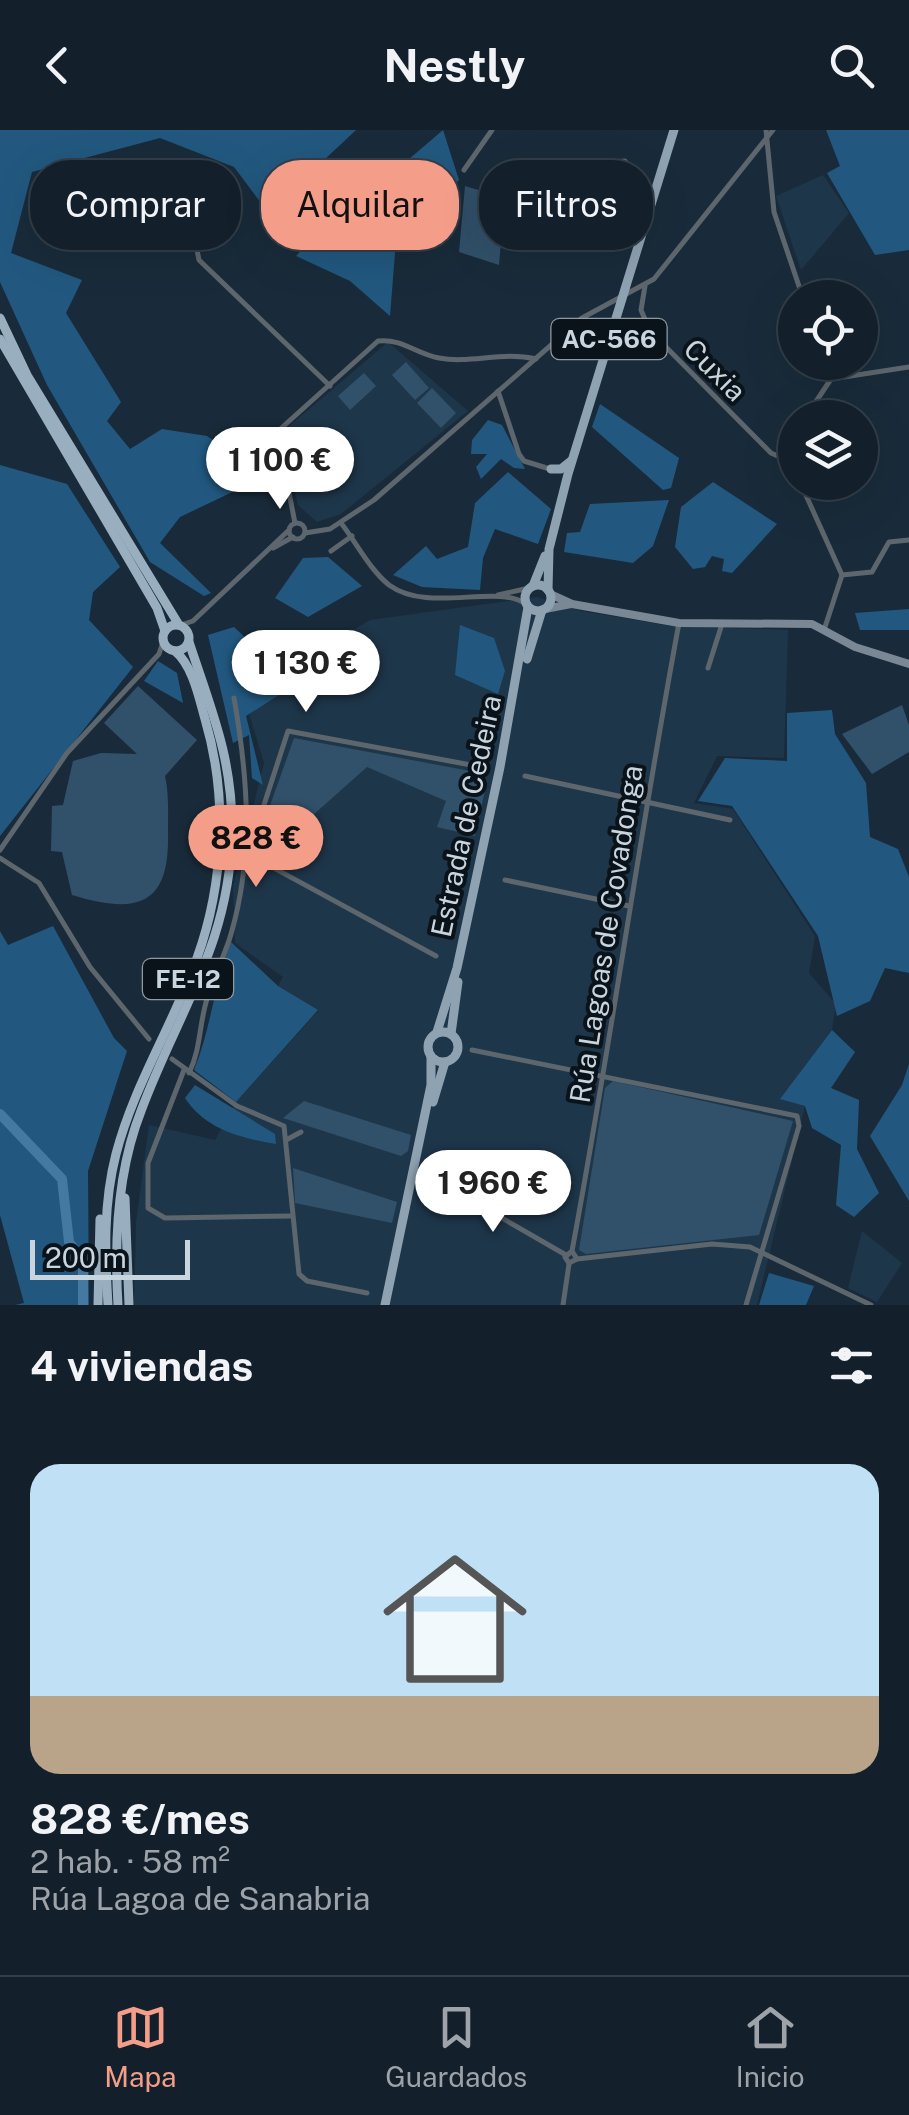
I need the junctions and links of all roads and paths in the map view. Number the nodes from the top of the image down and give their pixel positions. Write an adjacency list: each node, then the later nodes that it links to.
1 (492, 130): 4 (street)
2 (671, 131): 5 (main road, AC-566)
3 (769, 133): 8 (street); 9 (street)
4 (464, 170)
5 (653, 194)
6 (197, 250): 16 (street)
7 (636, 250): 10 (main road, AC-566)
8 (798, 280)
9 (645, 286): 10 (street); 20 (street, Cuxia)
10 (622, 296): 13 (street); 21 (main road, AC-566)
11 (0, 318): 45 (highway)
12 (0, 339): 46 (highway)
13 (536, 359): 16 (street); 17 (street)
14 (909, 367): 15 (street)
15 (878, 372)
16 (330, 386): 27 (street)
17 (498, 391): 18 (street); 19 (street)
18 (489, 399): 19 (street); 26 (street)
19 (504, 412): 22 (street)
20 (778, 456)
21 (573, 459): 22 (main road); 23 (main road, AC-566)
22 (551, 469): 23 (main road); 24 (main road)
23 (568, 474): 24 (main road, AC-566)
24 (565, 488): 32 (main road, AC-566)
25 (808, 500): 35 (street)
26 (341, 523): 28 (street); 29 (street)
27 (292, 527): 28 (street); 30 (street); 34 (street)
28 (305, 533): 30 (street)
29 (352, 536): 33 (street); 38 (street)
30 (293, 538): 34 (street)
31 (909, 540): 35 (street)
32 (549, 549): 36 (main road, AC-566); 37 (main road, AC-566)
33 (330, 551)
34 (262, 555): 45 (street)
35 (842, 575): 44 (street)
36 (531, 587): 37 (main road); 38 (street); 40 (main road, Estrada de Cedeira)
37 (549, 592): 39 (main road); 41 (main road, Estrada de Cedeira)
38 (480, 599): 40 (street)
39 (572, 604): 41 (main road); 42 (main road)
40 (527, 606): 41 (main road); 60 (main road, Estrada de Cedeira)
41 (544, 609): 62 (main road, Estrada de Cedeira)
42 (680, 623): 43 (main road); 52 (street, Rúa Lagoas de Covadonga)
43 (722, 624): 44 (main road); 48 (street)
44 (825, 628): 47 (main road)
45 (184, 631): 46 (highway); 46 (highway); 73 (highway, FE-12)
46 (168, 644): 54 (street); 72 (highway, FE-12)
47 (909, 664)
48 (708, 668)
49 (234, 698): 55 (street)
50 (471, 765): 55 (street)
51 (525, 776): 52 (street)
52 (647, 801): 53 (street); 58 (street, Rúa Lagoas de Covadonga)
53 (730, 820)
54 (0, 850)
55 (248, 854): 59 (street); 68 (street)
56 (0, 858): 61 (street)
57 (505, 880): 58 (street)
58 (629, 906): 69 (street, Rúa Lagoas de Covadonga)
59 (436, 956)
60 (437, 1032): 62 (main road); 65 (main road)
61 (149, 1039)
62 (454, 1039): 63 (main road); 64 (main road)
63 (472, 1050): 64 (main road); 69 (street)
64 (455, 1055): 67 (main road)
65 (432, 1056): 67 (main road); 85 (main road)
66 (172, 1059): 68 (street)
67 (445, 1062): 85 (main road)
68 (186, 1072): 71 (street); 75 (street)
69 (605, 1076): 76 (street, Rúa Lagoas de Covadonga); 77 (street)
70 (301, 1132): 71 (street)
71 (285, 1143): 75 (street)
72 (113, 1168): 81 (highway); 82 (highway, FE-12)
73 (124, 1171): 83 (highway, FE-12); 84 (highway)
74 (436, 1180): 76 (street)
75 (291, 1216): 80 (street)
76 (569, 1253): 78 (street); 79 (street)
77 (758, 1254): 78 (street); 87 (street); 88 (street)
78 (577, 1260): 79 (street)
79 (570, 1263): 86 (street)
80 (367, 1293)
81 (98, 1305)
82 (108, 1305)
83 (118, 1305)
84 (129, 1305)
85 (388, 1305)
86 (562, 1305)
87 (746, 1305)
88 (871, 1305)

